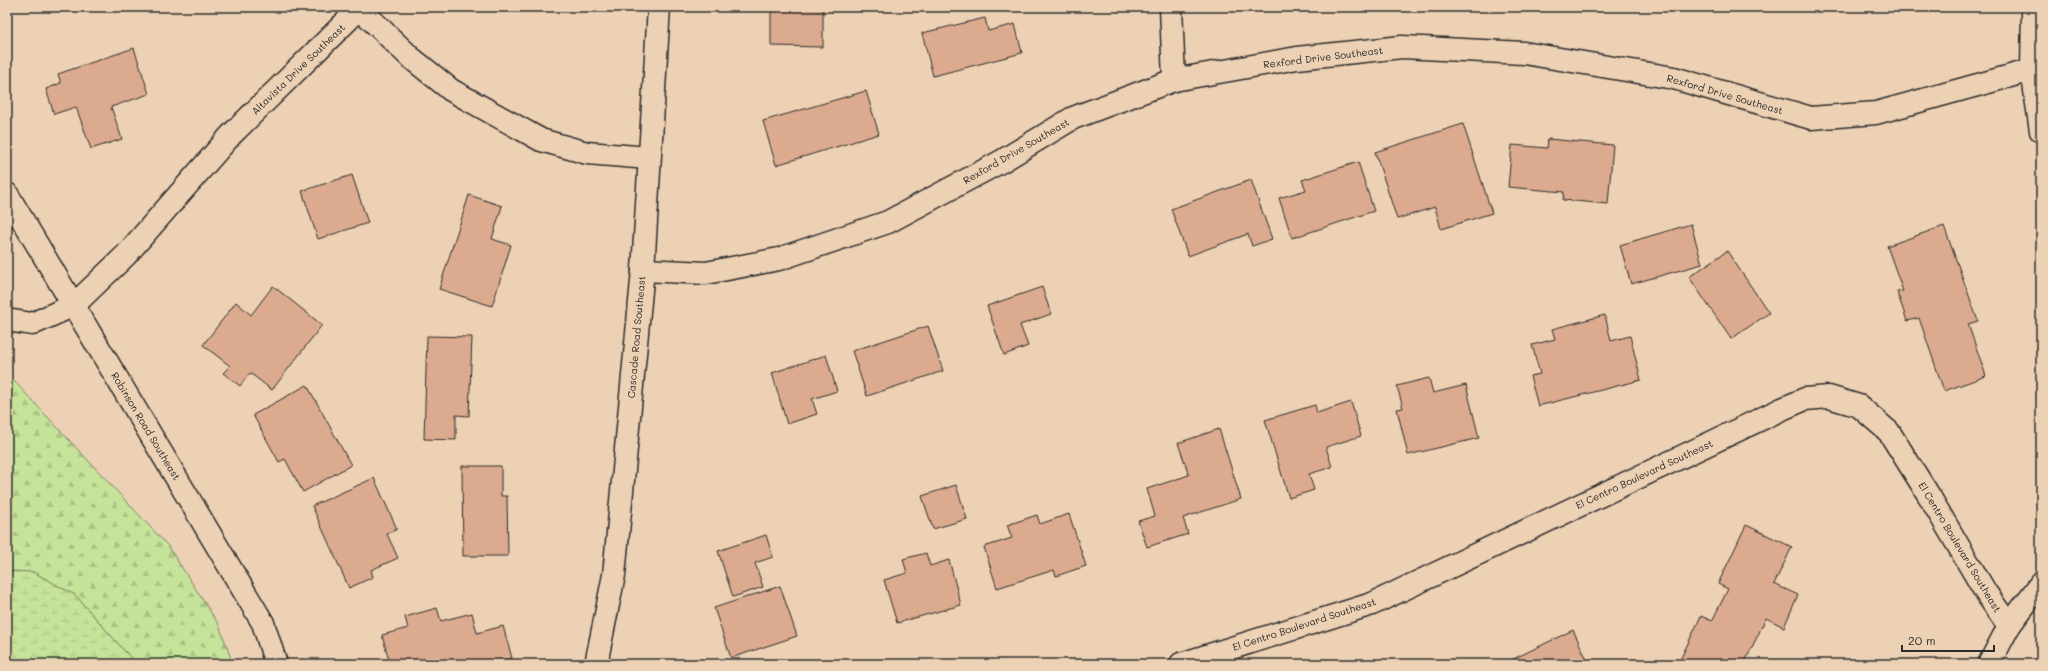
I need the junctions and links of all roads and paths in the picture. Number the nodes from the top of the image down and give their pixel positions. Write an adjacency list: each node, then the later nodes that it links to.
1 (659, 7): 8 (street, Cascade Road Southeast)
2 (1171, 7): 6 (street)
3 (2033, 7): 5 (street)
4 (358, 8): 8 (street, Altavista Drive Southeast); 11 (street, Altavista Drive Southeast)
5 (2032, 70): 6 (street, Rexford Drive Southeast); 7 (street)
6 (1174, 80): 10 (street, Rexford Drive Southeast)
7 (2041, 130)
8 (649, 158): 10 (street, Cascade Road Southeast)
9 (7, 194): 11 (street, Robinson Road Southeast)
10 (642, 270): 17 (street, Cascade Road Southeast)
11 (74, 305): 12 (street, Altavista Drive Southeast); 16 (street, Robinson Road Southeast)
12 (7, 320)
13 (2041, 583): 14 (street)
14 (2009, 626): 18 (street, El Centro Boulevard Southeast); 19 (street)
15 (2041, 652): 20 (path)
16 (276, 664)
17 (596, 664)
18 (1181, 664)
19 (1989, 664)
20 (2032, 664)

